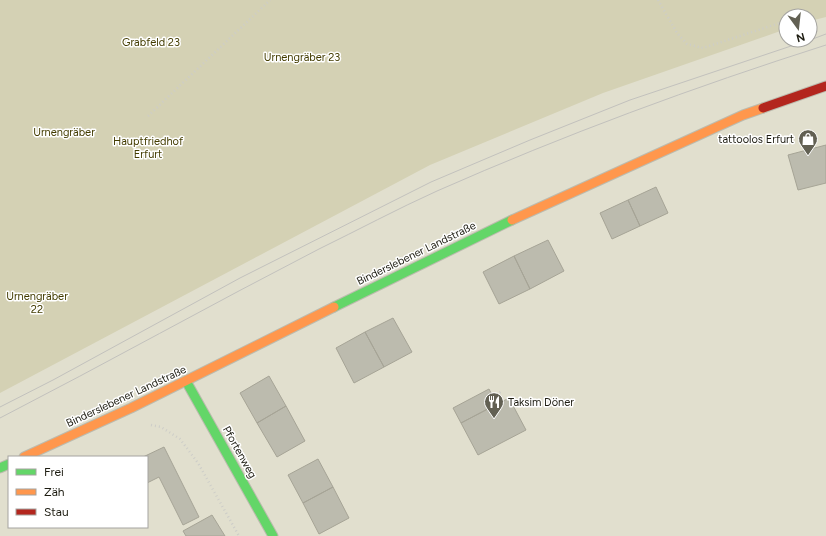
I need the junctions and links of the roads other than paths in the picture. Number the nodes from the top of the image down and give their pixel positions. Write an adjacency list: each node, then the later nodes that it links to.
1 (826, 86): 2 (main road, Binderslebener Landstraße)
2 (186, 381): 3 (main road, Binderslebener Landstraße); 4 (main road, Pfortenweg)
3 (26, 456)
4 (272, 536)

